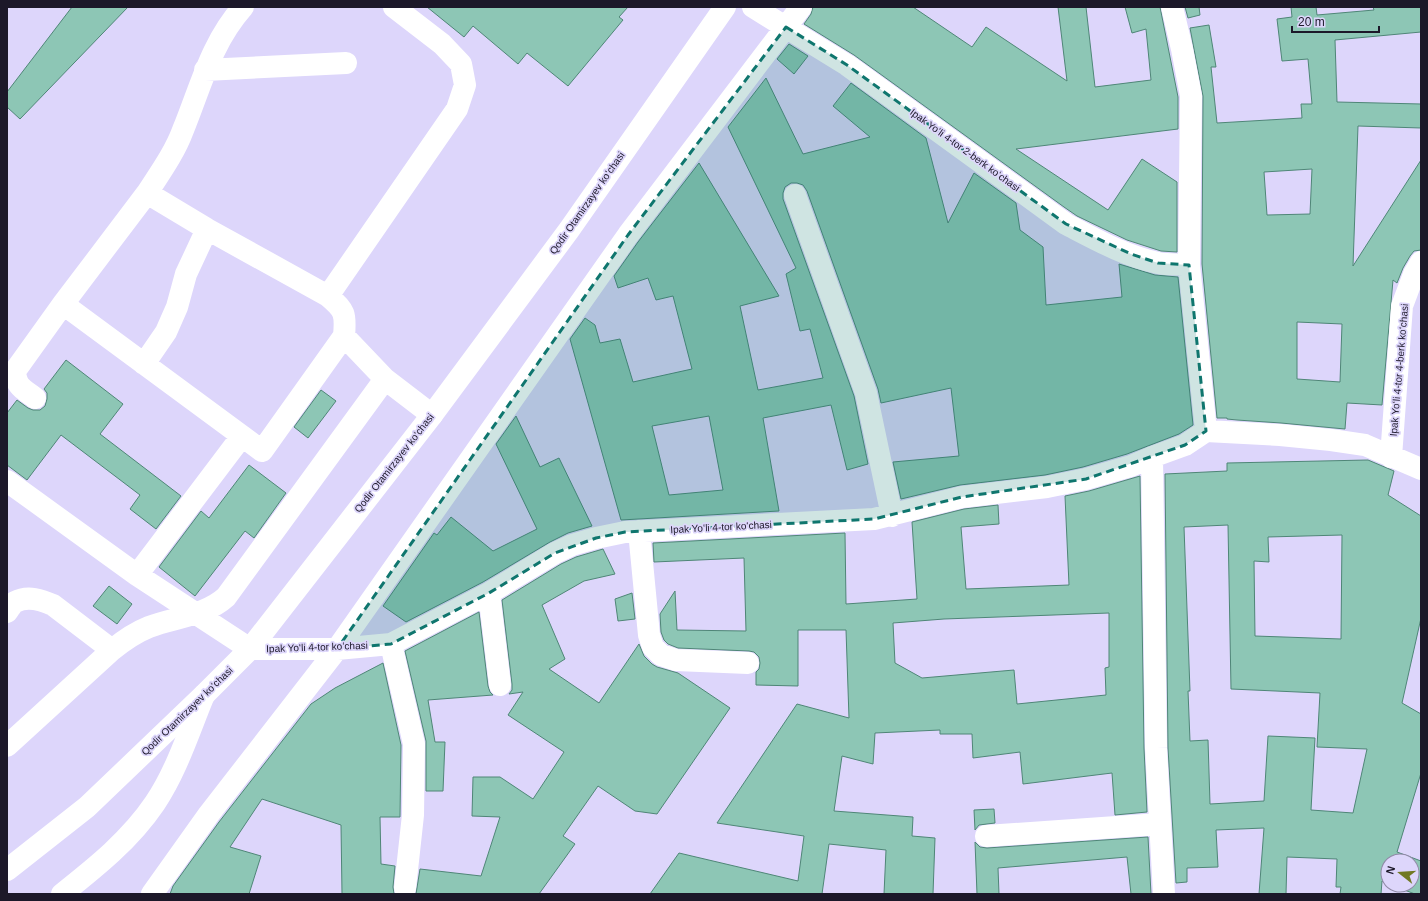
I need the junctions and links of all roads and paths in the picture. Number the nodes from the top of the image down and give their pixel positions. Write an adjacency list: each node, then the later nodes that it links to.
1 (243, 7): 9 (street)
2 (394, 7): 15 (street)
3 (725, 7): 21 (street, Qodir Otamirzayev koʻchasi)
4 (753, 7): 7 (street, Ipak Yoʻli 4-tor 2-berk koʻchasi)
5 (801, 7): 7 (street)
6 (1172, 7): 14 (street)
7 (786, 26): 14 (street, Ipak Yoʻli 4-tor 2-berk koʻchasi); 36 (street)
8 (346, 63): 9 (street)
9 (205, 70): 10 (street)
10 (147, 194): 12 (street); 16 (street)
11 (795, 195): 28 (street)
12 (207, 229): 15 (street); 18 (street)
13 (1421, 262): 25 (street, Ipak Yoʻli 4-tor 4-berk koʻchasi)
14 (1189, 265): 22 (street)
15 (328, 296): 17 (street)
16 (63, 304): 18 (street); 20 (street)
17 (344, 336): 19 (street); 23 (street)
18 (144, 364): 23 (street)
19 (385, 379): 21 (street); 33 (street)
20 (35, 398)
21 (432, 415): 35 (street, Qodir Otamirzayev koʻchasi)
22 (1206, 431): 24 (street, Ipak Yoʻli 4-tor koʻchasi); 25 (street)
23 (242, 436): 30 (street)
24 (1152, 457): 28 (street, Ipak Yoʻli 4-tor koʻchasi); 42 (street)
25 (1391, 457): 26 (street)
26 (1421, 469)
27 (7, 481): 30 (street)
28 (892, 516): 29 (street, Ipak Yoʻli 4-tor koʻchasi)
29 (639, 531): 31 (street, Ipak Yoʻli 4-tor koʻchasi); 38 (street)
30 (137, 575): 33 (street)
31 (489, 593): 34 (street, Ipak Yoʻli 4-tor koʻchasi); 39 (street)
32 (7, 612): 37 (street)
33 (196, 613): 35 (street); 37 (street)
34 (391, 644): 36 (street, Ipak Yoʻli 4-tor koʻchasi); 45 (street)
35 (250, 649): 36 (street, Ipak Yoʻli 4-tor koʻchasi); 40 (street, Qodir Otamirzayev koʻchasi)
36 (337, 649): 47 (street)
37 (112, 650): 41 (street)
38 (748, 662)
39 (500, 685)
40 (204, 695): 44 (street, Qodir Otamirzayev koʻchasi); 46 (street)
41 (7, 746)
42 (1160, 824): 43 (street); 48 (street)
43 (986, 836)
44 (7, 870)
45 (405, 888)
46 (62, 894)
47 (152, 894)
48 (1164, 894)

